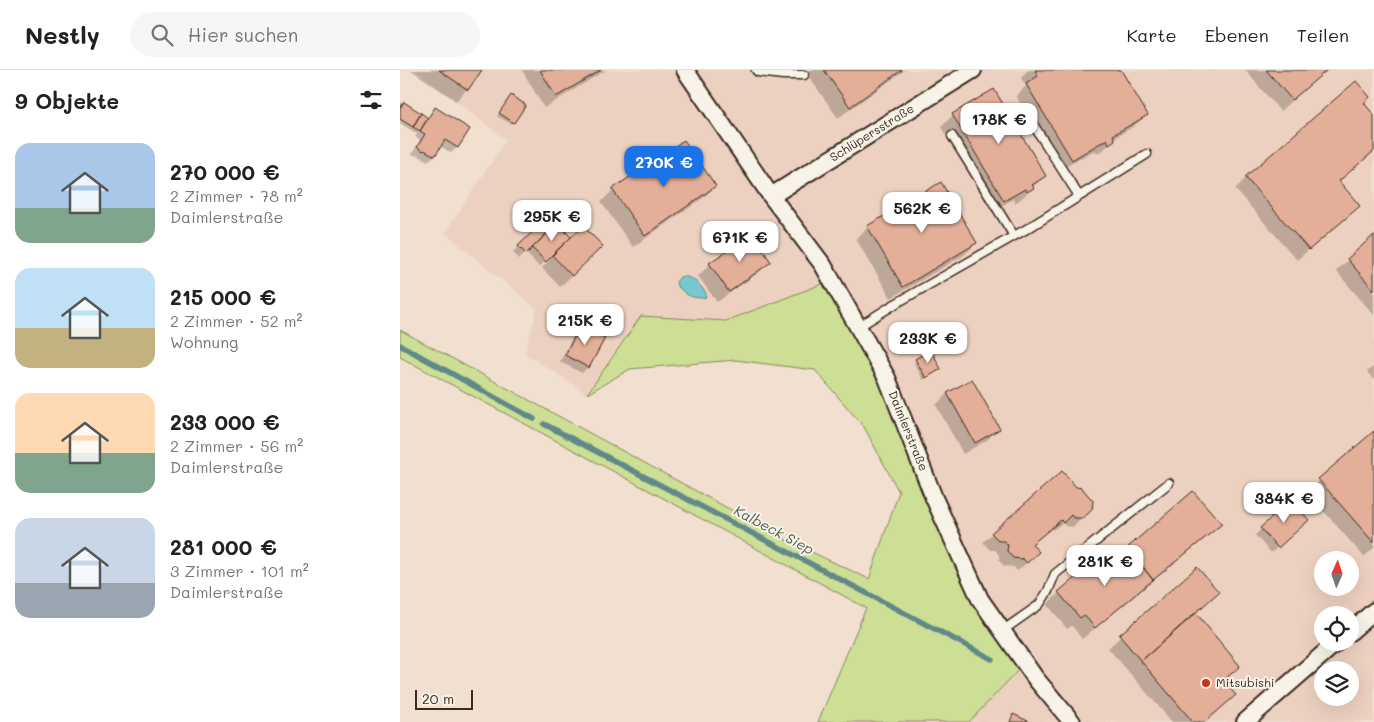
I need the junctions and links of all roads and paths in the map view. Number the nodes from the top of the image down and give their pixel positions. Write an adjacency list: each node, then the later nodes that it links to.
1 (685, 70): 8 (street, Daimlerstraße)
2 (756, 70): 4 (lane)
3 (973, 70): 8 (street, Schlüpersstraße)
4 (804, 75)
5 (1029, 118): 9 (lane)
6 (952, 136): 10 (lane)
7 (1147, 154): 9 (lane)
8 (771, 196): 11 (street, Daimlerstraße)
9 (1079, 196): 10 (lane)
10 (1014, 236): 11 (lane)
11 (858, 327): 15 (street, Daimlerstraße)
12 (1169, 483): 15 (lane)
13 (1374, 611): 14 (street)
14 (1359, 624)
15 (1002, 631): 17 (street, Daimlerstraße)
16 (1327, 651): 18 (street)
17 (1072, 722)
18 (1245, 722)

